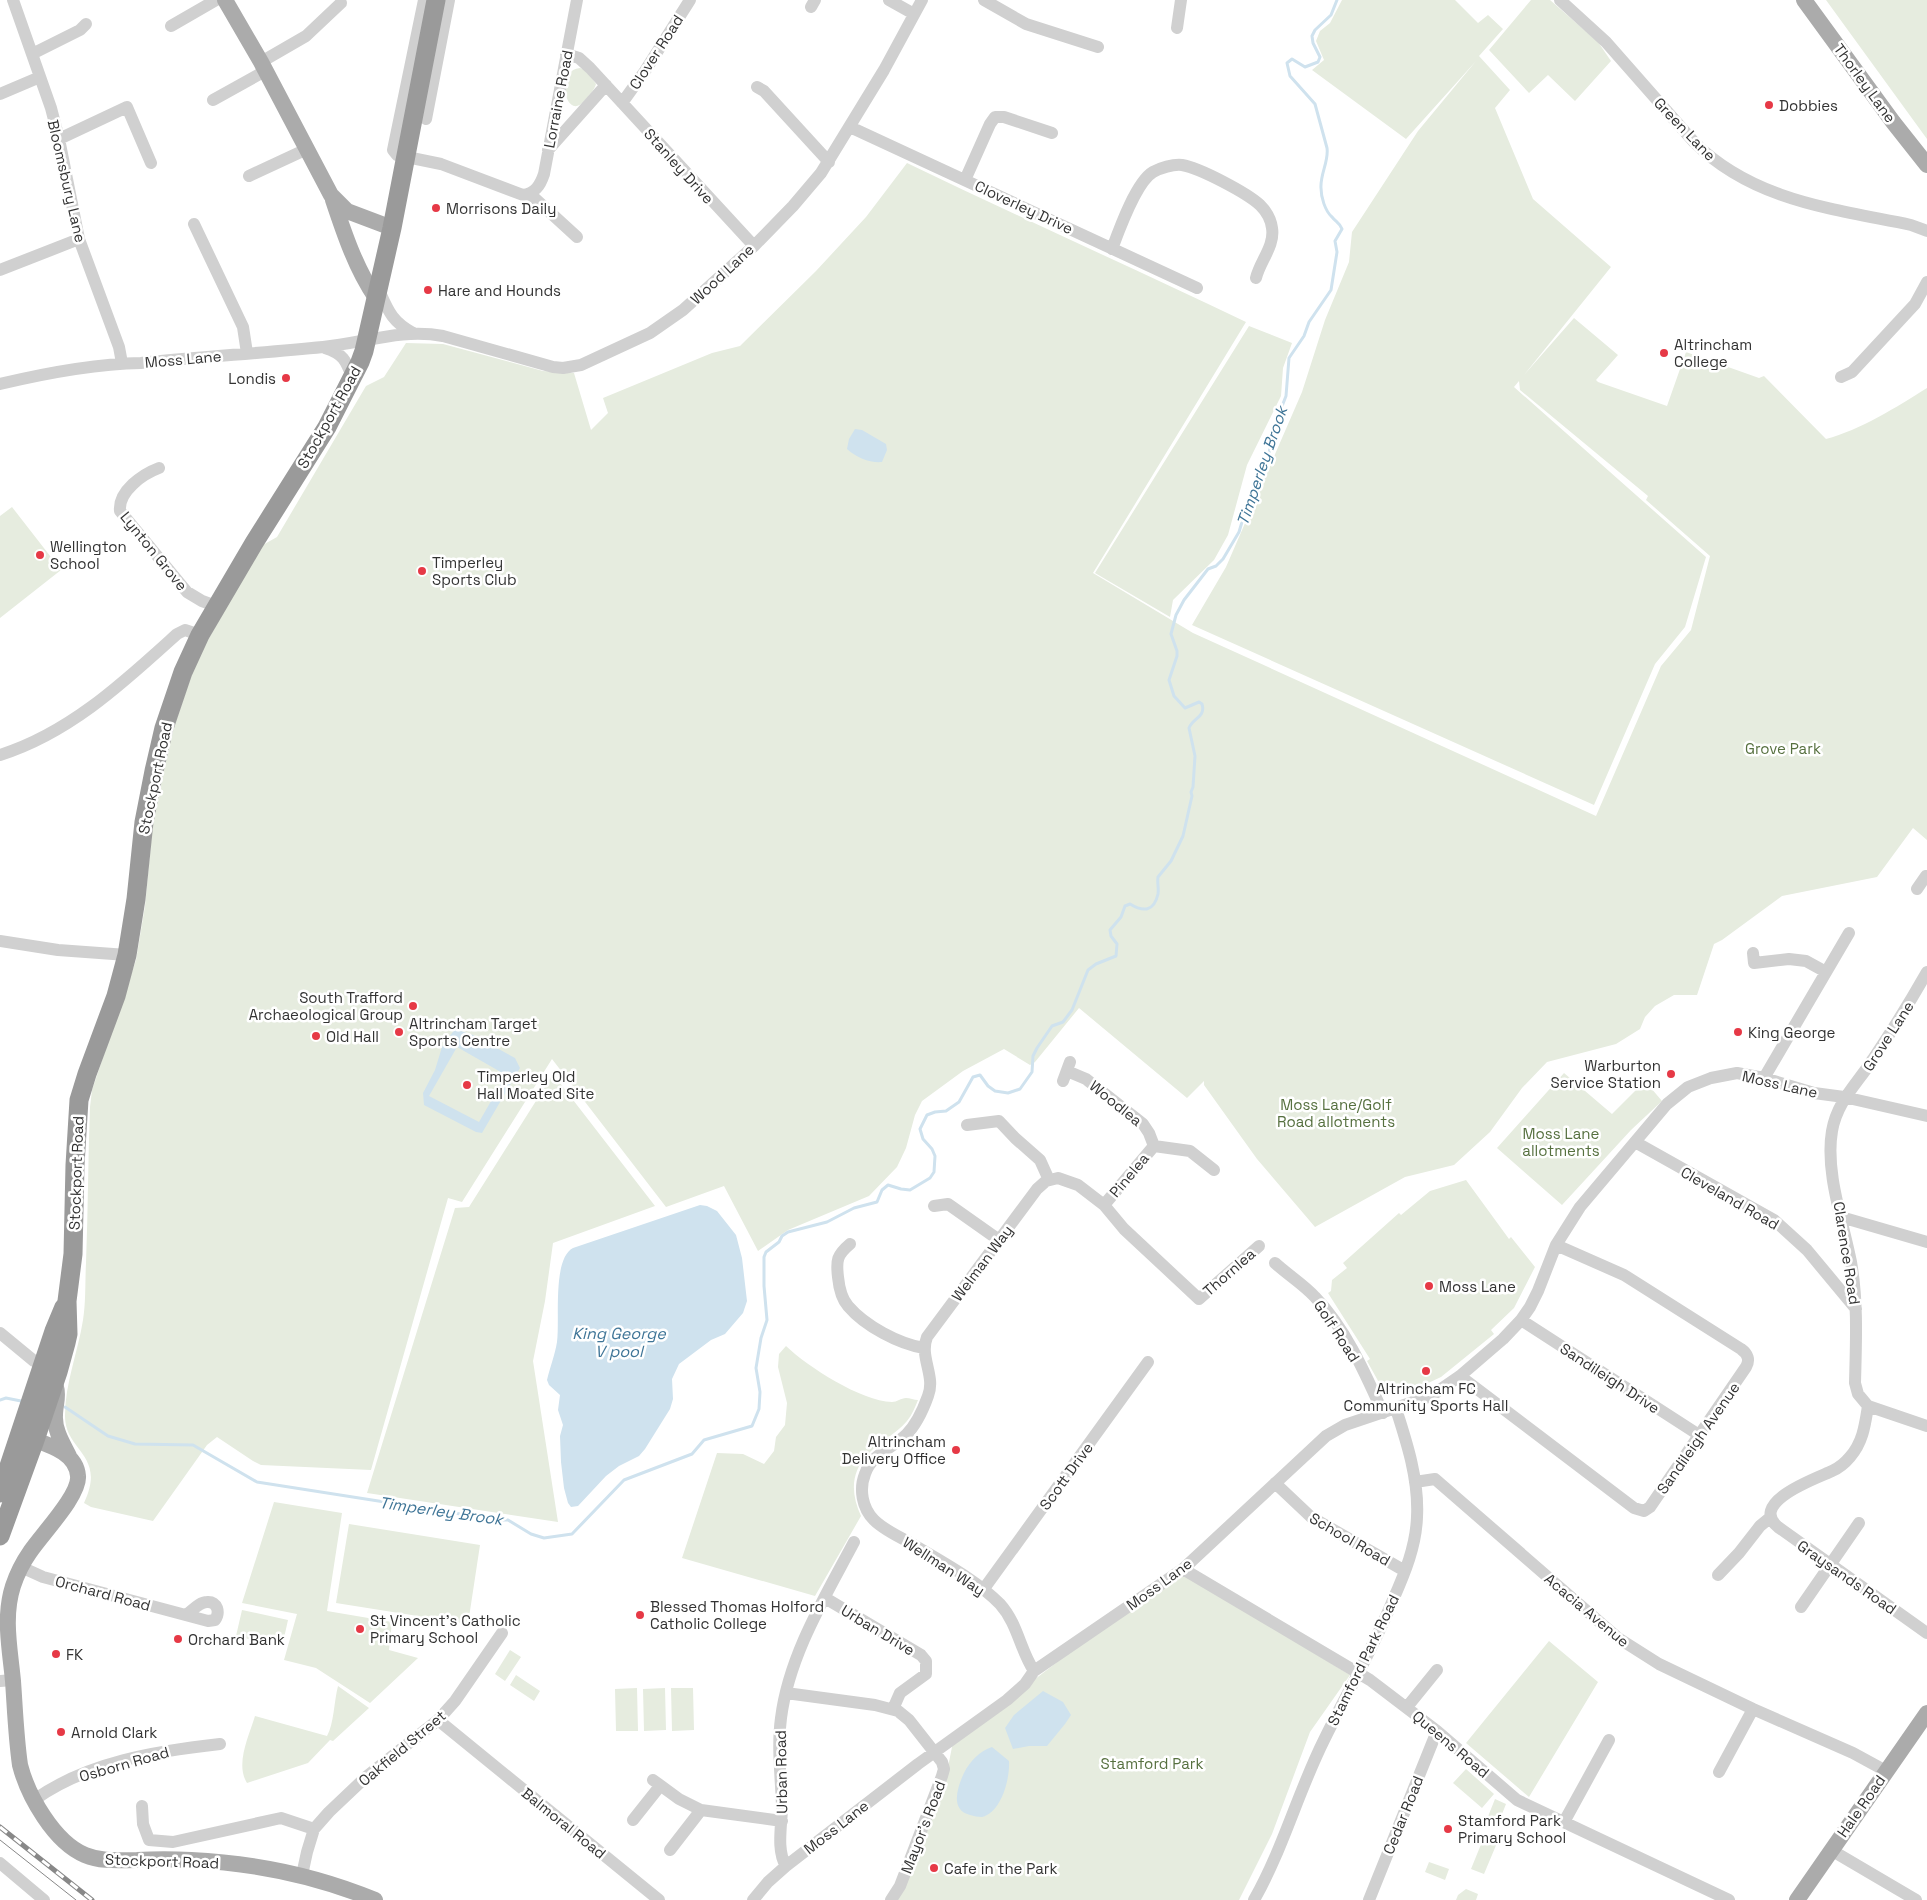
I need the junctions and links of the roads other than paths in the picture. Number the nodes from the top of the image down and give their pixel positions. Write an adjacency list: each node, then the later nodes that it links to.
1 (13, 0): 21 (street, Bloomsbury Lane)
2 (216, 0): 18 (street)
3 (225, 0): 23 (main road)
4 (424, 0): 31 (street)
5 (436, 0): 27 (highway, Stockport Road)
6 (449, 0): 27 (street)
7 (577, 0): 22 (street, Lorraine Road)
8 (690, 0): 30 (street, Clover Road)
9 (888, 0): 16 (street)
10 (922, 0): 16 (street, Wood Lane)
11 (984, 0): 20 (street)
12 (1181, 0): 19 (street)
13 (1560, 0): 47 (street, Green Lane)
14 (1804, 0): 40 (main road, Thorley Lane)
15 (340, 3): 23 (street)
16 (914, 14): 32 (street, Wood Lane)
17 (86, 24): 21 (street)
18 (171, 26)
19 (1177, 28)
20 (1099, 46)
21 (32, 54): 24 (street, Bloomsbury Lane)
22 (566, 54): 25 (street, Stanley Drive); 36 (street, Lorraine Road)
23 (263, 66): 29 (street); 35 (main road)
24 (40, 77): 28 (street); 34 (street, Bloomsbury Lane)
25 (606, 85): 30 (street, Stanley Drive); 36 (street)
26 (758, 87): 39 (street)
27 (425, 89): 31 (highway, Stockport Road)
28 (0, 94)
29 (213, 100)
30 (622, 103): 50 (street, Stanley Drive)
31 (416, 115): 37 (highway, Stockport Road)
32 (850, 128): 39 (street, Wood Lane); 42 (street, Cloverley Drive)
33 (1052, 133): 42 (street)
34 (59, 139): 38 (street); 49 (street, Bloomsbury Lane)
35 (307, 149): 41 (street); 44 (main road)
36 (548, 150): 43 (street, Lorraine Road)
37 (405, 158): 43 (street); 45 (highway, Stockport Road)
38 (151, 162)
39 (829, 162): 50 (street, Wood Lane)
40 (1927, 165)
41 (249, 176)
42 (966, 180): 51 (street, Cloverley Drive)
43 (530, 194): 48 (street)
44 (331, 195): 45 (main road); 56 (main road)
45 (392, 228): 56 (highway, Stockport Road)
46 (193, 229): 60 (street)
47 (1927, 231)
48 (577, 237)
49 (79, 240): 52 (street); 61 (street, Bloomsbury Lane)
50 (754, 246): 57 (street, Wood Lane)
51 (1112, 249): 53 (street); 55 (street, Cloverley Drive)
52 (0, 270)
53 (1256, 278)
54 (1927, 282): 62 (street)
55 (1197, 288)
56 (377, 293): 57 (street); 58 (highway, Stockport Road)
57 (413, 333): 58 (street, Wood Lane)
58 (367, 339): 59 (street, Moss Lane); 63 (highway, Stockport Road)
59 (322, 347): 60 (street, Moss Lane); 63 (street)
60 (247, 353): 61 (street, Moss Lane)
61 (122, 362): 64 (street, Moss Lane)
62 (1841, 377)
63 (353, 379): 66 (highway, Stockport Road)
64 (0, 384)
65 (159, 468): 66 (street, Lynton Grove)
66 (216, 606): 67 (highway, Stockport Road)
67 (200, 635): 68 (street); 72 (highway, Stockport Road)
68 (0, 755)
69 (1849, 933): 73 (street)
70 (0, 941): 72 (street)
71 (1753, 953): 73 (street)
72 (127, 955): 98 (highway, Stockport Road)
73 (1826, 972): 76 (street)
74 (1927, 972): 77 (street, Grove Lane)
75 (1067, 1071): 81 (street, Woodlea)
76 (1764, 1078): 77 (street, Moss Lane); 80 (street, Moss Lane)
77 (1844, 1097): 78 (street, Moss Lane); 86 (street, Clarence Road)
78 (1927, 1116)
79 (967, 1125): 83 (street)
80 (1635, 1142): 90 (street, Moss Lane); 93 (street, Cleveland Road)
81 (1154, 1146): 82 (street); 84 (street, Pinelea)
82 (1214, 1170)
83 (1049, 1180): 84 (street); 87 (street, Welman Way)
84 (1104, 1205): 91 (street, Thornlea)
85 (934, 1206): 87 (street)
86 (1841, 1217): 88 (street); 93 (street, Clarence Road)
87 (999, 1240): 96 (street, Welman Way)
88 (1927, 1242)
89 (850, 1244): 96 (street)
90 (1556, 1245): 94 (street, Moss Lane); 104 (street, Sandileigh Avenue)
91 (1259, 1246)
92 (1275, 1263): 102 (street, Golf Road)
93 (1856, 1309): 100 (street, Clarence Road)
94 (1521, 1320): 99 (street, Moss Lane); 104 (street, Sandileigh Drive)
95 (0, 1333): 98 (street)
96 (924, 1348): 119 (street, Wellman Way)
97 (1148, 1362): 119 (street, Scott Drive)
98 (52, 1374): 105 (highway, Stockport Road); 106 (main road, Stockport Road)
99 (1460, 1376): 101 (street, Moss Lane); 104 (street, Sandileigh Avenue)
100 (1868, 1406): 103 (street); 110 (street)
101 (1396, 1409): 102 (street, Moss Lane); 107 (street, Stamford Park Road)
102 (1383, 1413): 108 (street, Moss Lane)
103 (1927, 1426)
104 (1699, 1435)
105 (27, 1438): 106 (main road); 109 (highway); 112 (highway)
106 (70, 1456): 115 (main road, Stockport Road)
107 (1415, 1482): 117 (street, Stamford Park Road); 132 (street, Acacia Avenue)
108 (1275, 1483): 116 (street, Moss Lane); 117 (street, School Road)
109 (0, 1493)
110 (1771, 1517): 114 (street, Graysands Road); 118 (street)
111 (1859, 1523): 114 (street)
112 (0, 1536)
113 (854, 1542): 120 (street, Urban Road)
114 (1831, 1564): 121 (street); 124 (street, Graysands Road)
115 (21, 1568): 122 (street, Orchard Road); 128 (main road, Stockport Road)
116 (1182, 1569): 126 (street, Moss Lane); 127 (street, Queens Road)
117 (1405, 1570): 127 (street, Stamford Park Road)
118 (1718, 1575)
119 (983, 1590): 126 (street, Wellman Way)
120 (824, 1598): 129 (street, Urban Road); 131 (street, Urban Drive)
121 (1801, 1607)
122 (186, 1615)
123 (502, 1633): 134 (street, Oakfield Street)
124 (1927, 1634)
125 (1437, 1670): 130 (street)
126 (1034, 1672): 138 (street, Moss Lane)
127 (1359, 1673): 130 (street, Queens Road); 158 (street, Stamford Park Road)
128 (6, 1680): 141 (main road, Stockport Road)
129 (786, 1693): 131 (street); 145 (street, Urban Road)
130 (1407, 1707): 135 (street, Queens Road)
131 (892, 1709): 138 (street)
132 (1753, 1709): 139 (street, Acacia Avenue); 140 (street)
133 (1927, 1712): 139 (main road, Hale Road)
134 (438, 1720): 147 (street, Oakfield Street); 155 (street, Balmoral Road)
135 (1437, 1731): 146 (street, Queens Road); 159 (street, Cedar Road)
136 (1609, 1740): 146 (street)
137 (220, 1744): 141 (street, Osborn Road)
138 (935, 1752): 151 (street, Moss Lane); 157 (street, Mayor's Road)
139 (1886, 1771): 149 (main road, Hale Road)
140 (1719, 1772)
141 (34, 1800): 152 (main road, Stockport Road)
142 (142, 1806): 147 (street)
143 (701, 1810): 144 (street); 145 (street); 148 (street)
144 (634, 1820)
145 (782, 1821): 151 (street, Urban Road)
146 (1564, 1822): 160 (street, Queens Road)
147 (314, 1828): 152 (street, Oakfield Street)
148 (670, 1850)
149 (1831, 1850): 161 (main road, Hale Road); 162 (street)
150 (0, 1863): 153 (street)
151 (786, 1866): 156 (street, Moss Lane)
152 (302, 1875): 154 (main road, Stockport Road)
153 (44, 1900)
154 (375, 1900)
155 (659, 1900)
156 (753, 1900)
157 (891, 1900)
158 (1254, 1900)
159 (1369, 1900)
160 (1729, 1900)
161 (1797, 1900)
162 (1916, 1900)

